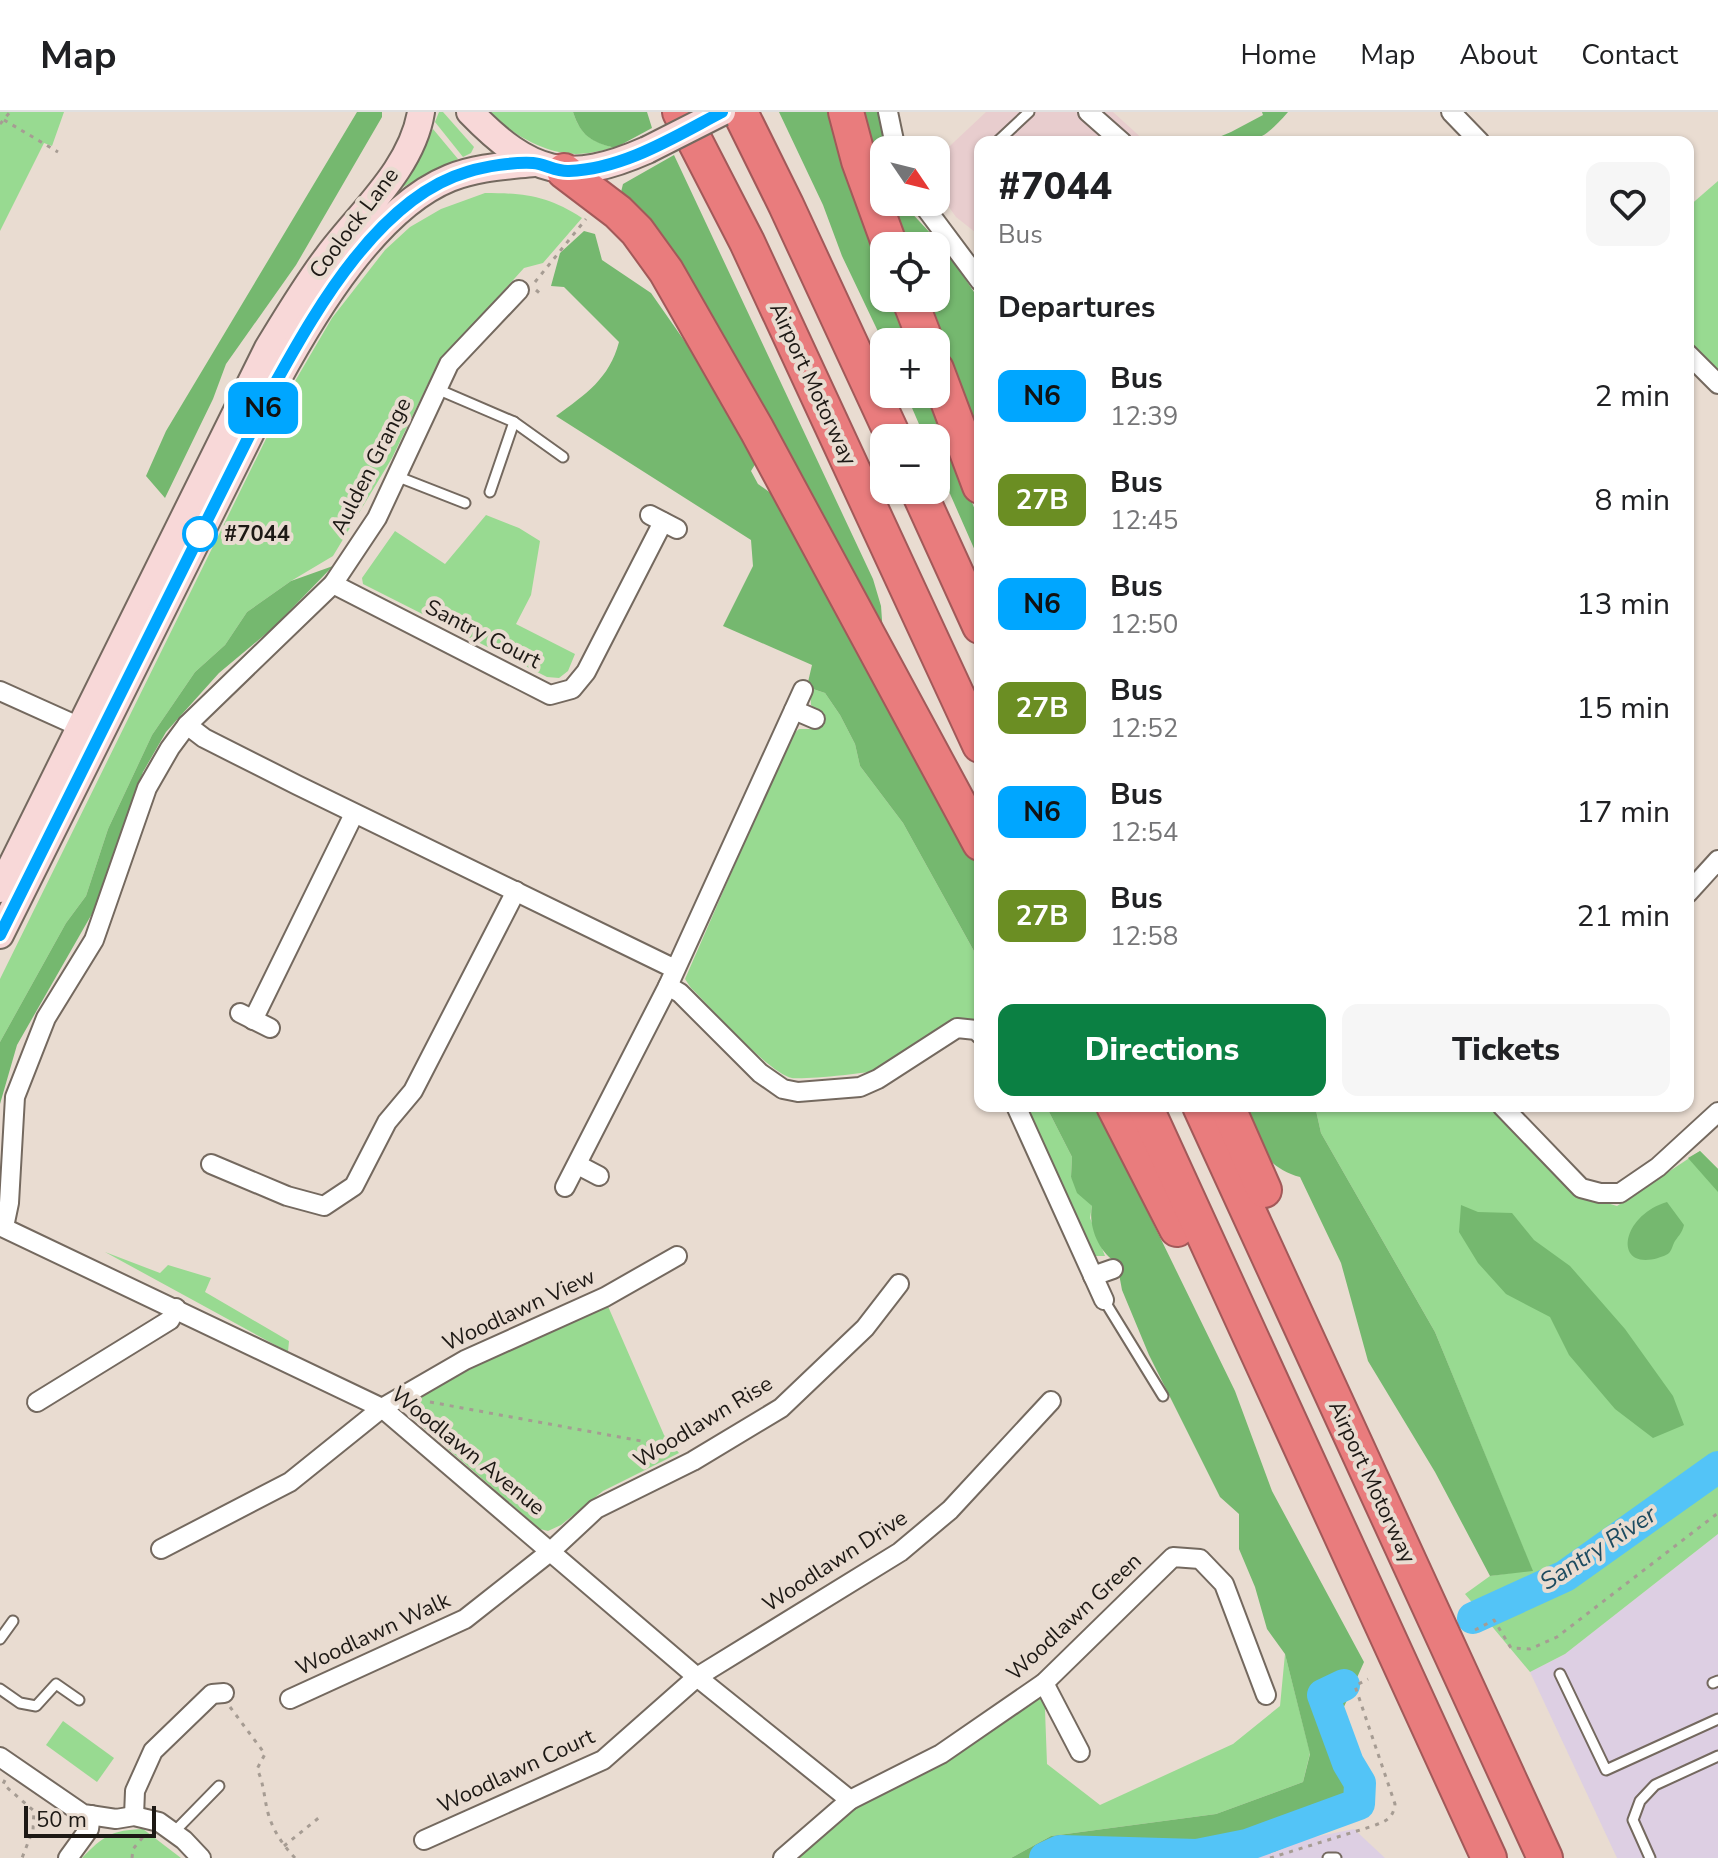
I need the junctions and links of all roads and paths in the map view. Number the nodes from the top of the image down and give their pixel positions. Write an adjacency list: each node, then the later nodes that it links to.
1 (10, 112): 12 (path)
2 (421, 112): 46 (main road, Coolock Lane)
3 (470, 112): 19 (main road)
4 (680, 112): 47 (highway, Airport Motorway)
5 (722, 112): 19 (main road, Coolock Lane, bridge)
6 (740, 112): 31 (highway)
7 (846, 112): 22 (highway)
8 (888, 112): 14 (street)
9 (1029, 112): 15 (lane)
10 (1088, 112): 16 (street)
11 (1451, 112): 17 (street)
12 (4, 120): 13 (path); 18 (path)
13 (0, 124)
14 (893, 136)
15 (1003, 136)
16 (1115, 136)
17 (1474, 136)
18 (58, 152)
19 (549, 167): 46 (main road, Coolock Lane); 49 (highway)
20 (588, 216): 25 (path)
21 (931, 216): 23 (street)
22 (885, 232)
23 (974, 273)
24 (519, 290): 28 (street, Aulden Grange)
25 (543, 296)
26 (1694, 360): 27 (street)
27 (1718, 384)
28 (437, 389): 30 (lane); 34 (street, Aulden Grange)
29 (950, 406): 33 (highway)
30 (514, 422): 32 (lane); 35 (lane)
31 (888, 424)
32 (563, 457)
33 (974, 470)
34 (396, 476): 36 (lane); 39 (street, Aulden Grange)
35 (490, 492)
36 (465, 503)
37 (924, 504): 40 (highway)
38 (663, 522): 39 (street, Santry Court)
39 (333, 584): 45 (street, Aulden Grange)
40 (974, 613)
41 (803, 690): 43 (street)
42 (0, 691): 46 (street)
43 (794, 710): 44 (street); 55 (street)
44 (815, 719)
45 (187, 725): 48 (street); 69 (street, Aulden Grange)
46 (89, 731): 52 (main road, Coolock Lane); 54 (main road, Coolock Lane)
47 (974, 732)
48 (354, 814): 53 (street); 56 (street)
49 (974, 832)
50 (1718, 860): 51 (street)
51 (1694, 886)
52 (0, 889)
53 (516, 891): 55 (street); 65 (street)
54 (0, 935)
55 (672, 978): 57 (street); 66 (street)
56 (254, 1020)
57 (974, 1030)
58 (1019, 1112): 72 (street)
59 (1117, 1112): 77 (highway)
60 (1148, 1112): 77 (highway)
61 (1203, 1112): 76 (highway, Airport Motorway)
62 (1230, 1112): 76 (highway)
63 (1508, 1112): 64 (street)
64 (1718, 1112)
65 (211, 1164)
66 (578, 1165): 67 (street); 68 (street)
67 (599, 1176)
68 (565, 1187)
69 (2, 1227): 75 (street, Woodlawn Avenue)
70 (677, 1256): 79 (street, Woodlawn View)
71 (1113, 1269): 72 (street)
72 (1093, 1276): 74 (street)
73 (899, 1284): 83 (street, Woodlawn Rise)
74 (1104, 1300): 78 (lane)
75 (176, 1308): 81 (street); 82 (street, Woodlawn Avenue)
76 (1297, 1319): 121 (highway, Airport Motorway)
77 (1244, 1324): 120 (highway)
78 (1163, 1396)
79 (399, 1397): 82 (street, Woodlawn View); 83 (path)
80 (1051, 1401): 91 (street, Woodlawn Drive)
81 (37, 1402)
82 (382, 1408): 85 (street, Woodlawn View); 86 (street, Woodlawn Avenue)
83 (693, 1461): 86 (street, Woodlawn Rise)
84 (1718, 1513): 88 (path)
85 (161, 1549)
86 (551, 1551): 91 (street, Woodlawn Avenue); 97 (street, Woodlawn Walk)
87 (13, 1621): 89 (lane)
88 (1475, 1630)
89 (0, 1639)
90 (1560, 1674): 99 (lane)
91 (697, 1677): 104 (street, Woodlawn Avenue); 109 (street, Woodlawn Court)
92 (1368, 1679): 117 (path)
93 (1044, 1683): 96 (street, Woodlawn Green); 100 (street); 104 (street, Woodlawn Green)
94 (0, 1689): 98 (lane)
95 (224, 1693): 106 (street); 110 (path)
96 (1266, 1695)
97 (290, 1699)
98 (79, 1700)
99 (1718, 1719)
100 (1080, 1752)
101 (1718, 1756): 122 (lane)
102 (4, 1761): 105 (street); 111 (path)
103 (219, 1786): 108 (lane)
104 (850, 1800): 116 (street, Woodlawn Green)
105 (91, 1815): 106 (street); 112 (street)
106 (134, 1816): 108 (street)
107 (321, 1816): 110 (path)
108 (166, 1827): 113 (path); 114 (street)
109 (424, 1840)
110 (284, 1846): 115 (path)
111 (22, 1858)
112 (68, 1858)
113 (132, 1858)
114 (201, 1858)
115 (295, 1858)
116 (783, 1858)
117 (1270, 1858)
118 (1328, 1858): 119 (lane)
119 (1336, 1858)
120 (1489, 1858)
121 (1545, 1858)
122 (1650, 1858)

